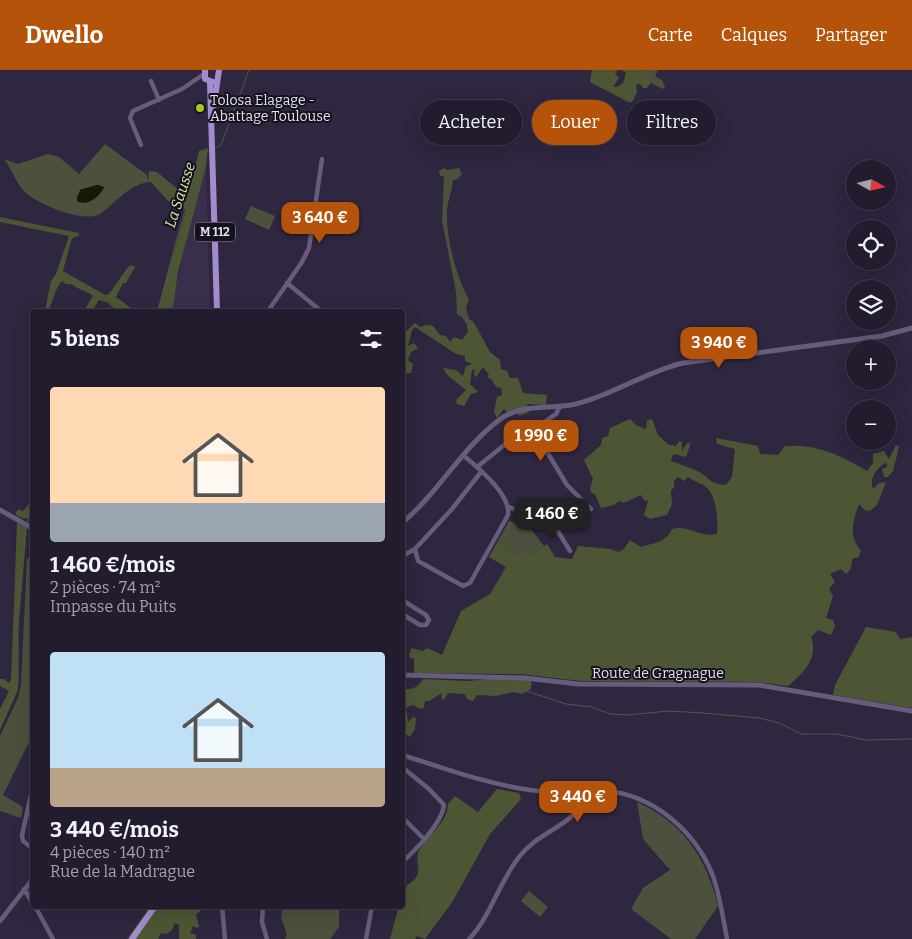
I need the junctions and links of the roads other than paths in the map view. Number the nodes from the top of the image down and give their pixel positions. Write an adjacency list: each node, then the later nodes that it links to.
1 (219, 70): 3 (main road)
2 (204, 72): 5 (main road); 6 (street)
3 (218, 79): 5 (main road); 8 (main road, M 112)
4 (151, 81): 7 (street)
5 (209, 81): 6 (street); 8 (main road, M 112)
6 (190, 84): 7 (street)
7 (159, 100): 9 (street)
8 (212, 116): 12 (main road, M 112)
9 (141, 145)
10 (322, 159): 11 (street)
11 (287, 284): 13 (street); 14 (street)
12 (217, 309)
13 (269, 309)
14 (318, 309)
15 (912, 328): 16 (street)
16 (560, 406): 18 (street); 23 (street)
17 (531, 433): 19 (street)
18 (463, 455): 19 (street); 26 (street)
19 (477, 468): 20 (street)
20 (481, 472): 22 (street); 28 (street)
21 (575, 503): 25 (street)
22 (509, 507): 25 (street); 28 (street)
23 (591, 509)
24 (0, 510): 27 (street)
25 (550, 518): 29 (street)
26 (405, 520)
27 (30, 526)
28 (415, 550): 30 (street)
29 (570, 551)
30 (405, 555)
31 (405, 602): 32 (street)
32 (405, 616)
33 (405, 675): 34 (street, Route de Gragnague)
34 (912, 710)
35 (405, 755): 38 (street)
36 (405, 769): 42 (street)
37 (594, 790): 38 (street); 40 (street); 60 (street)
38 (564, 791): 40 (street)
39 (30, 801): 43 (street)
40 (573, 815): 59 (street)
41 (405, 820): 42 (street)
42 (424, 839): 44 (street)
43 (30, 846)
44 (405, 859)
45 (30, 882): 46 (street)
46 (24, 889): 47 (street); 53 (street)
47 (30, 899)
48 (37, 909): 54 (street)
49 (152, 909): 55 (main road)
50 (222, 909): 56 (street)
51 (262, 909): 57 (street)
52 (371, 909): 58 (street)
53 (0, 921)
54 (54, 939)
55 (132, 939)
56 (225, 939)
57 (268, 939)
58 (366, 939)
59 (469, 939)
60 (727, 939)

